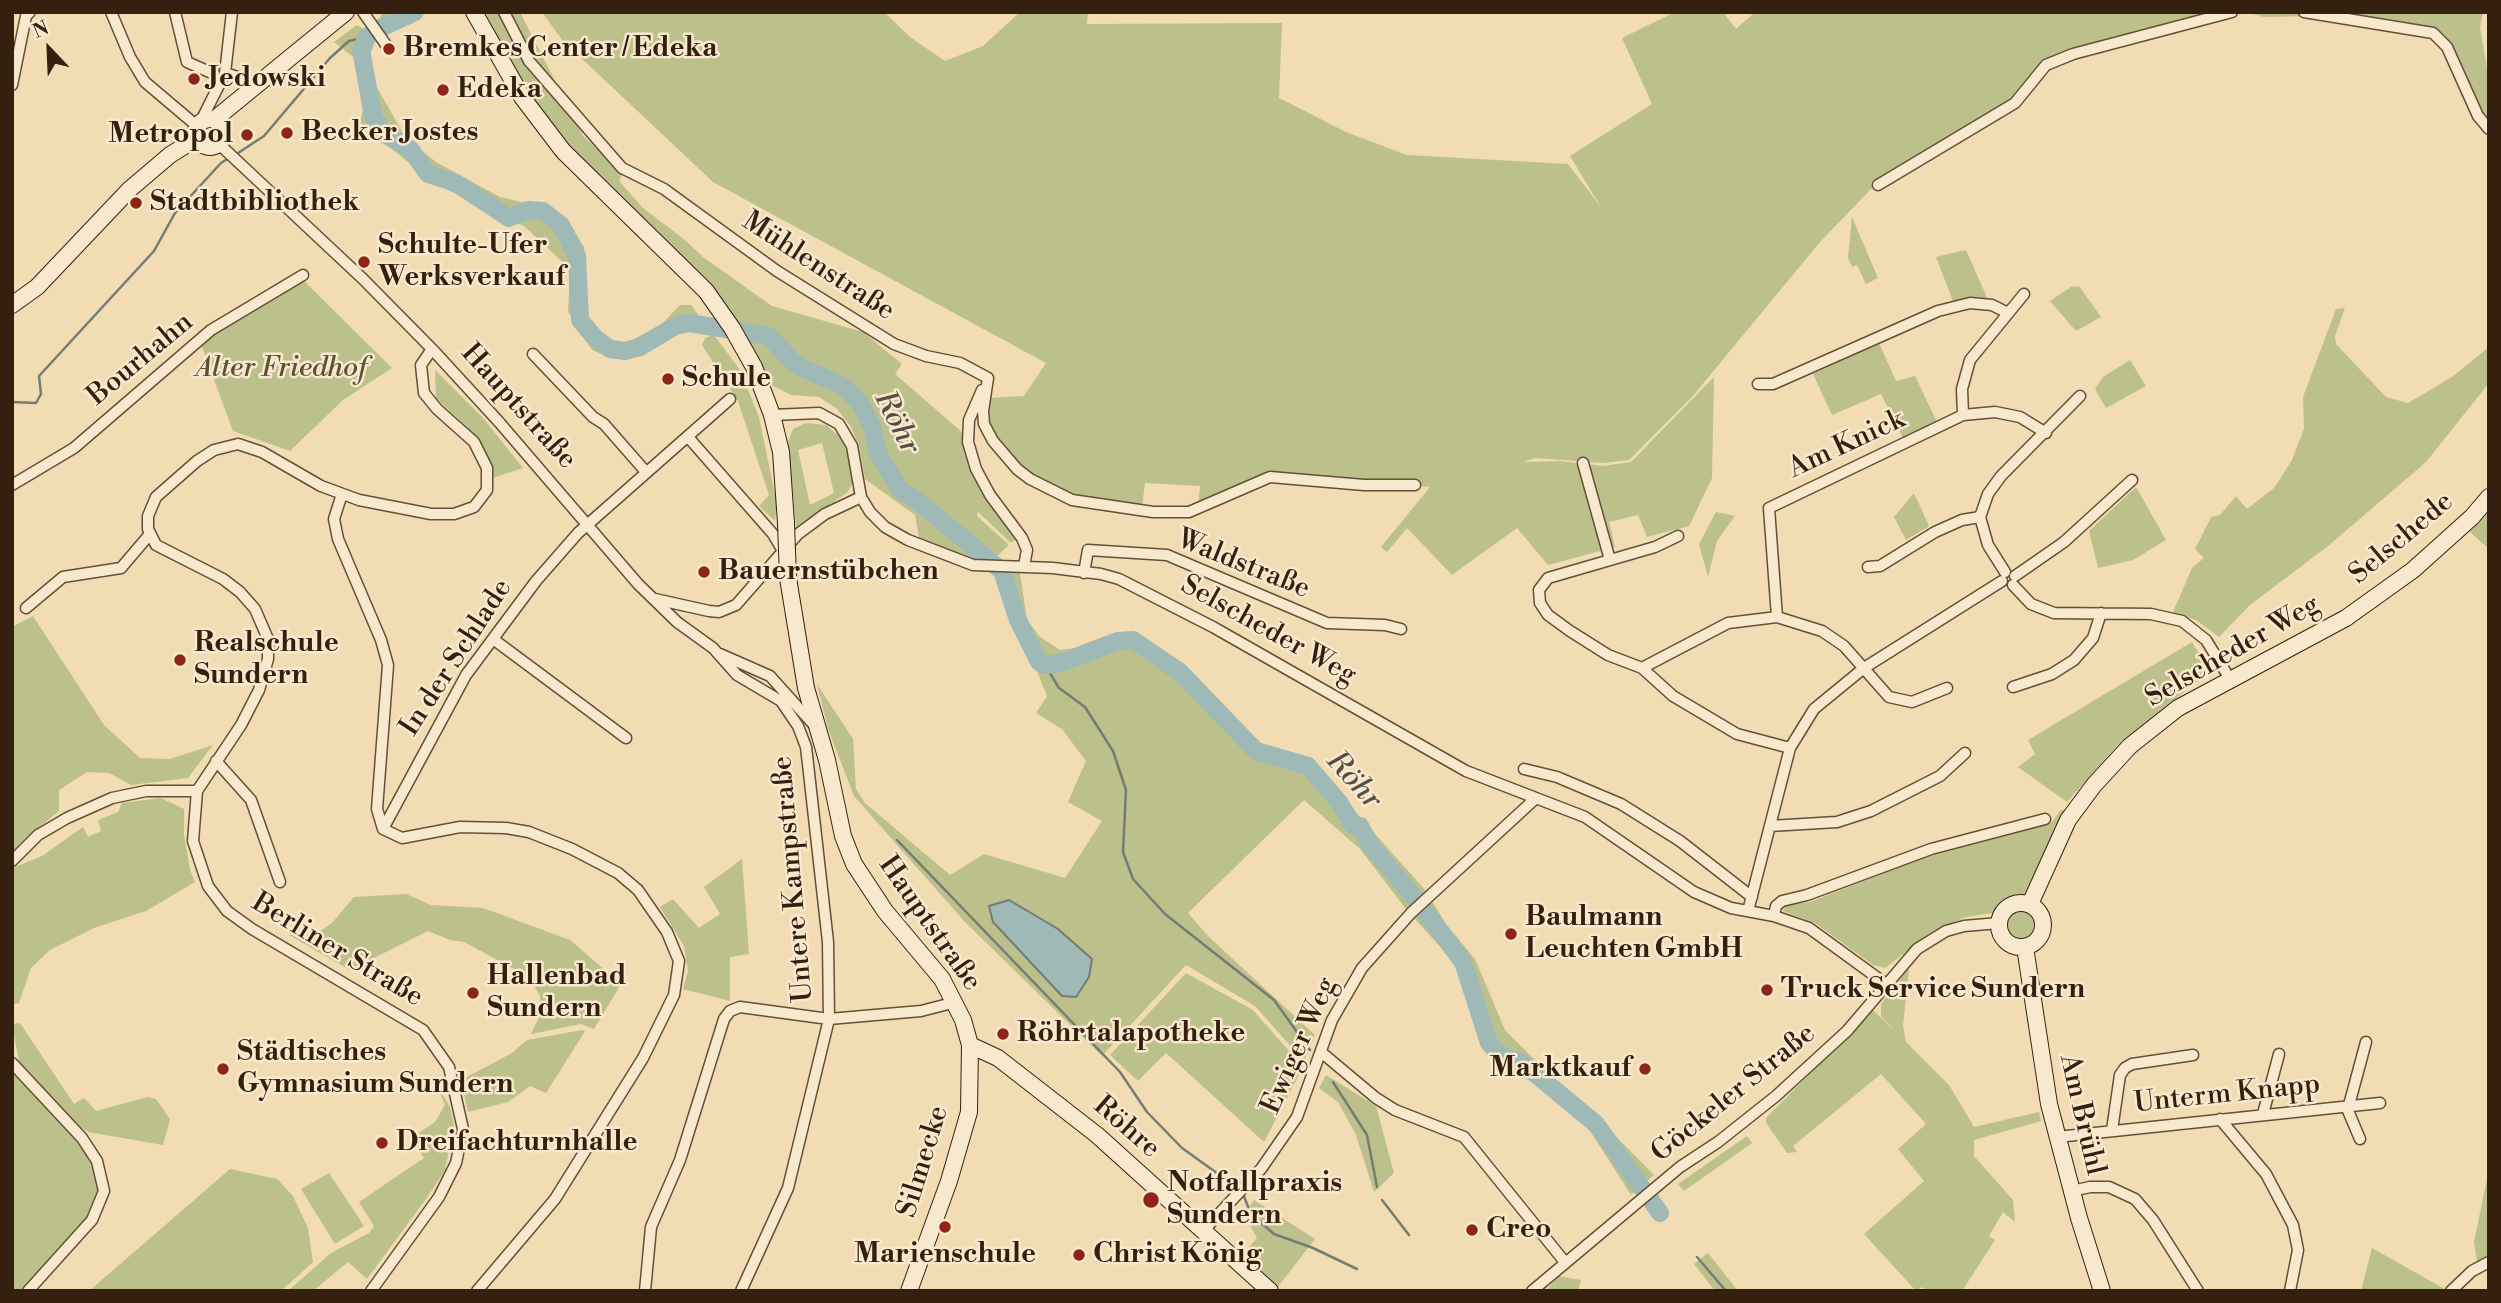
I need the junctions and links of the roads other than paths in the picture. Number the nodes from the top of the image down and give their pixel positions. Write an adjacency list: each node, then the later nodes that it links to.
1 (111, 12): 15 (street)
2 (175, 12): 12 (street)
3 (232, 12): 12 (street)
4 (346, 12): 13 (main road)
5 (474, 12): 29 (main road, Hauptstraße)
6 (504, 12): 25 (street, Mühlenstraße)
7 (2231, 12): 18 (street)
8 (2304, 12): 16 (street)
9 (24, 13): 14 (street)
10 (366, 17): 11 (street)
11 (389, 50)
12 (219, 74): 13 (street); 15 (street)
13 (259, 84): 15 (main road)
14 (12, 85)
15 (203, 126): 17 (main road); 17 (main road); 21 (main road)
16 (2489, 129)
17 (222, 147): 23 (street, Hauptstraße)
18 (1878, 185)
19 (303, 275): 36 (street, Bourhahn)
20 (2024, 294): 22 (street)
21 (12, 305)
22 (2008, 313): 26 (street); 30 (street)
23 (432, 349): 38 (street); 42 (street, Hauptstraße)
24 (533, 354): 34 (street)
25 (988, 378): 37 (street); 47 (street)
26 (1758, 384)
27 (2080, 396): 31 (street)
28 (730, 399): 32 (street, In der Schlade)
29 (772, 415): 39 (street, Selscheder Weg); 64 (main road, Hauptstraße, bridge)
30 (1963, 415): 31 (street, Am Knick); 54 (street, Am Knick)
31 (2046, 433): 41 (street)
32 (688, 437): 34 (street, In der Schlade); 45 (street)
33 (1583, 463): 46 (street)
34 (646, 472): 42 (street, In der Schlade)
35 (2132, 480): 50 (street)
36 (12, 485)
37 (1415, 485)
38 (342, 494): 43 (street); 74 (street)
39 (861, 497): 45 (street); 47 (street, Selscheder Weg)
40 (2489, 497): 55 (main road, Selschede)
41 (1980, 517): 48 (street); 50 (street)
42 (587, 525): 51 (street, Hauptstraße); 57 (street, In der Schlade)
43 (150, 534): 52 (street); 68 (street)
44 (1678, 536): 46 (street)
45 (783, 551): 51 (street)
46 (1610, 560): 59 (street)
47 (1018, 566): 49 (street, Selscheder Weg)
48 (1868, 567)
49 (1084, 573): 56 (street, Waldstraße); 71 (street, Selscheder Weg)
50 (2009, 579): 53 (street); 60 (street)
51 (654, 599): 58 (street, Untere Kampstraße)
52 (26, 608)
53 (2101, 613): 61 (street); 62 (street)
54 (1777, 617): 59 (street); 60 (street)
55 (2346, 618): 61 (main road, Selscheder Weg)
56 (1401, 629)
57 (493, 639): 65 (street); 74 (street, In der Schlade)
58 (718, 653): 64 (street); 85 (street, Untere Kampstraße)
59 (1642, 668): 66 (street)
60 (1864, 668): 63 (street); 66 (street)
61 (2230, 679): 78 (main road, Selscheder Weg)
62 (2013, 687)
63 (1947, 688)
64 (818, 731): 84 (main road, Hauptstraße)
65 (626, 738)
66 (1790, 748): 73 (street)
67 (1965, 753): 73 (street)
68 (216, 761): 70 (street); 76 (street)
69 (1524, 769): 77 (street)
70 (197, 791): 75 (street); 104 (street, Berliner Straße)
71 (1536, 798): 79 (street, Selscheder Weg); 88 (street, Ewiger Weg)
72 (2045, 819): 80 (street)
73 (1770, 826): 77 (street)
74 (383, 829): 105 (street)
75 (12, 861)
76 (280, 882)
77 (1752, 897): 79 (street)
78 (2030, 904): 81 (main road); 82 (main road)
79 (1748, 911): 80 (street, Selscheder Weg)
80 (1774, 916): 83 (street, Selscheder Weg)
81 (1999, 923): 82 (main road); 83 (street, Göckeler Straße)
82 (2025, 947): 97 (main road, Am Brühl)
83 (1886, 984): 101 (street, Göckeler Straße)
84 (956, 1002): 85 (street); 87 (main road, Hauptstraße)
85 (829, 1019): 106 (street); 107 (street, Untere Kampstraße)
86 (2367, 1042): 93 (street)
87 (970, 1045): 100 (main road, Röhre); 108 (main road, Silmecke)
88 (1321, 1052): 100 (street, Ewiger Weg); 101 (street)
89 (2279, 1054): 94 (street)
90 (2193, 1055): 96 (street, Unterm Knapp)
91 (12, 1063): 103 (street)
92 (2380, 1102): 93 (street, Unterm Knapp)
93 (2347, 1106): 94 (street, Unterm Knapp); 98 (street, Unterm Knapp)
94 (2263, 1114): 95 (street, Unterm Knapp)
95 (2220, 1119): 96 (street, Unterm Knapp); 113 (street)
96 (2112, 1130): 97 (street, Unterm Knapp)
97 (2057, 1137): 99 (main road, Am Brühl)
98 (2360, 1139)
99 (2072, 1191): 111 (main road, Am Brühl); 112 (street)
100 (1202, 1232): 109 (main road, Röhre)
101 (1564, 1261): 110 (street, Göckeler Straße)
102 (2489, 1262): 114 (street)
103 (28, 1291)
104 (371, 1291)
105 (477, 1291)
106 (645, 1291)
107 (740, 1291)
108 (909, 1291)
109 (1270, 1291)
110 (1532, 1291)
111 (2102, 1291)
112 (2197, 1291)
113 (2290, 1291)
114 (2451, 1291)

